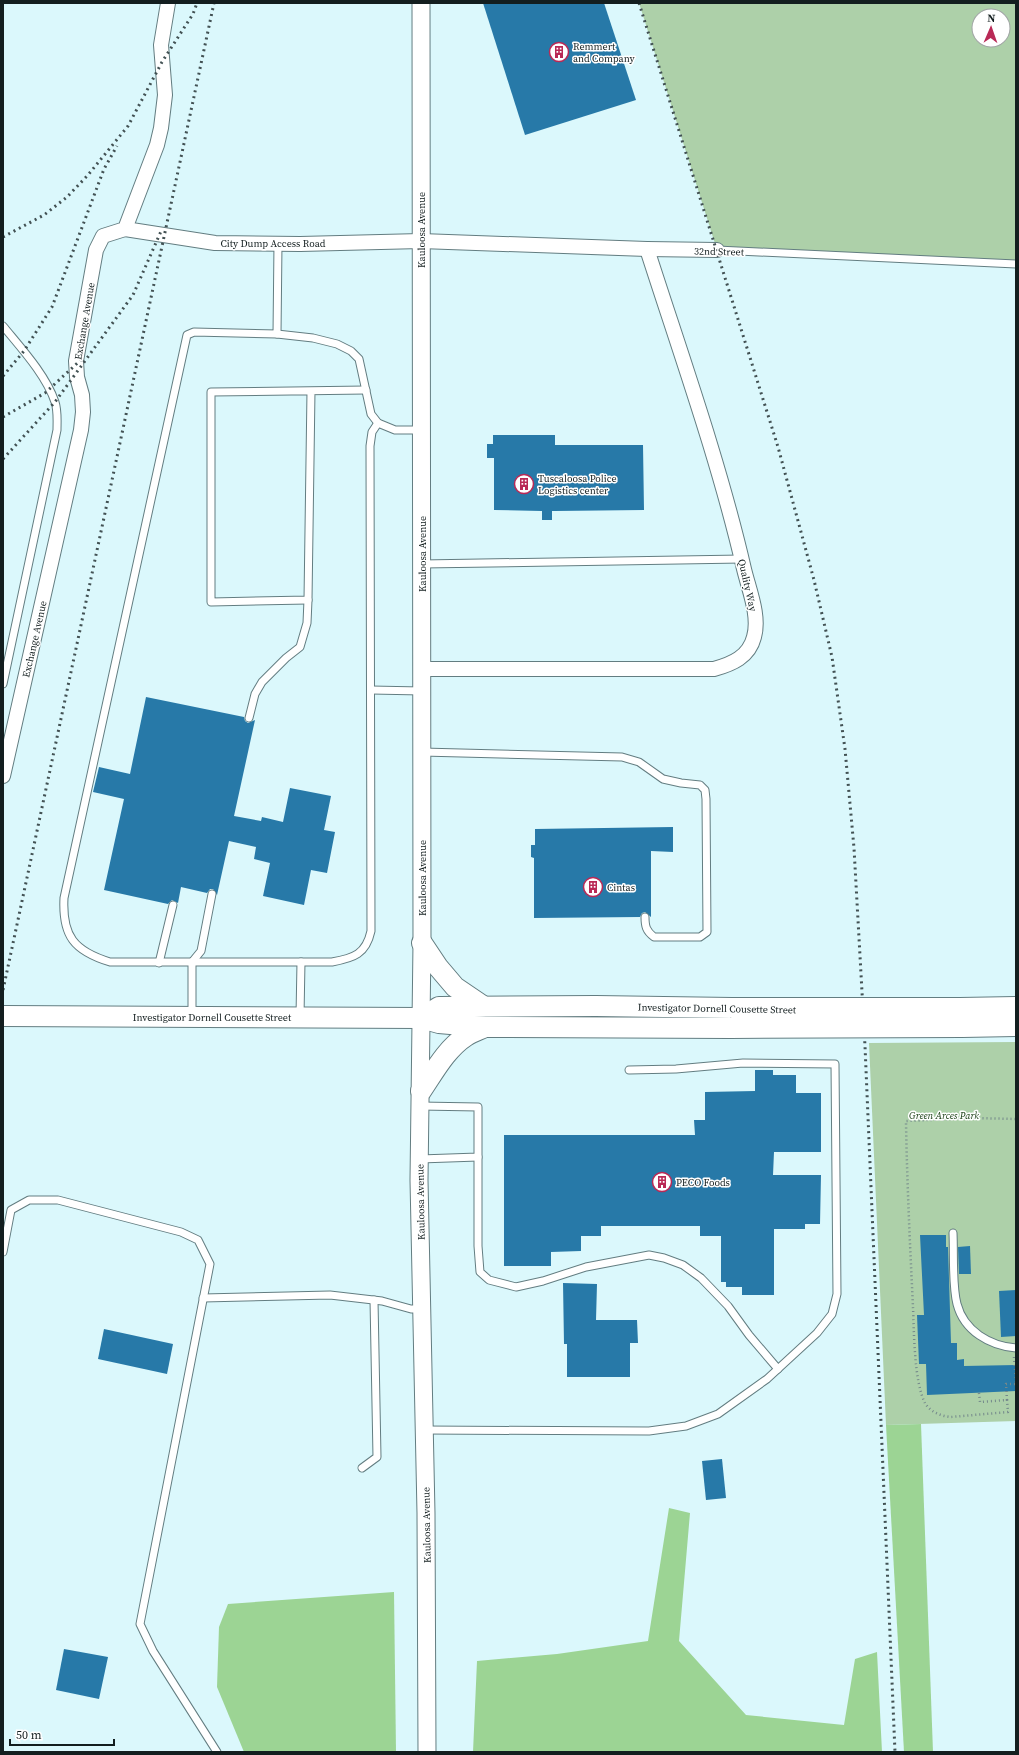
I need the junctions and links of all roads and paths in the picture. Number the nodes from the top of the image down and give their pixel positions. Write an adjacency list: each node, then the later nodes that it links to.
1 (168, 3): 3 (street)
2 (421, 3): 4 (street, Kauloosa Avenue)
3 (125, 229): 5 (street, City Dump Access Road); 24 (street, Exchange Avenue)
4 (421, 241): 5 (street, City Dump Access Road); 6 (street, 32nd Street); 14 (street, Kauloosa Avenue)
5 (278, 244): 10 (lane)
6 (647, 250): 7 (street, 32nd Street); 15 (street, Quality Way)
7 (717, 250): 8 (lane, 32nd Street)
8 (1016, 264)
9 (3, 326): 19 (lane)
10 (277, 334): 11 (lane); 29 (lane)
11 (366, 390): 12 (lane); 13 (lane)
12 (311, 391): 17 (lane); 17 (lane)
13 (378, 424): 14 (lane); 20 (lane)
14 (422, 430): 16 (street, Kauloosa Avenue)
15 (742, 559): 16 (lane); 18 (street, Quality Way)
16 (422, 564): 18 (street, Kauloosa Avenue)
17 (308, 600): 22 (lane)
18 (423, 669): 21 (street, Kauloosa Avenue)
19 (3, 684)
20 (371, 690): 21 (lane); 31 (lane)
21 (422, 691): 23 (street, Kauloosa Avenue)
22 (249, 718)
23 (422, 752): 27 (lane); 28 (street, Kauloosa Avenue)
24 (3, 776)
25 (212, 894): 30 (lane)
26 (172, 905): 29 (lane)
27 (645, 917)
28 (422, 943): 32 (main road); 37 (street, Kauloosa Avenue)
29 (159, 962): 30 (lane)
30 (192, 962): 31 (lane); 35 (lane)
31 (301, 962): 36 (lane)
32 (483, 1006): 37 (main road, Investigator Dornell Cousette Street); 38 (main road, Investigator Dornell Cousette Street, bridge)
33 (1016, 1007): 38 (main road, Investigator Dornell Cousette Street)
34 (3, 1016): 35 (main road, Investigator Dornell Cousette Street)
35 (192, 1016): 36 (main road, Investigator Dornell Cousette Street)
36 (300, 1017): 37 (main road, Investigator Dornell Cousette Street)
37 (421, 1018): 39 (main road, Investigator Dornell Cousette Street); 42 (street, Kauloosa Avenue)
38 (961, 1018): 39 (main road, Investigator Dornell Cousette Street, bridge); 40 (main road, Investigator Dornell Cousette Street)
39 (485, 1026): 42 (main road)
40 (1016, 1026)
41 (629, 1070): 52 (lane)
42 (420, 1098): 44 (lane); 45 (street, Kauloosa Avenue)
43 (1016, 1119): 55 (path)
44 (478, 1157): 45 (lane); 52 (lane)
45 (419, 1159): 50 (street, Kauloosa Avenue)
46 (953, 1233): 51 (lane)
47 (3, 1252): 48 (lane)
48 (203, 1298): 49 (lane); 58 (lane)
49 (374, 1300): 50 (lane); 57 (lane)
50 (422, 1309): 56 (street, Kauloosa Avenue)
51 (1015, 1348): 53 (path)
52 (778, 1369): 56 (lane)
53 (1016, 1383): 55 (path)
54 (979, 1393): 55 (path)
55 (1007, 1400)
56 (424, 1430): 59 (street, Kauloosa Avenue)
57 (362, 1468)
58 (218, 1752)
59 (427, 1752)

